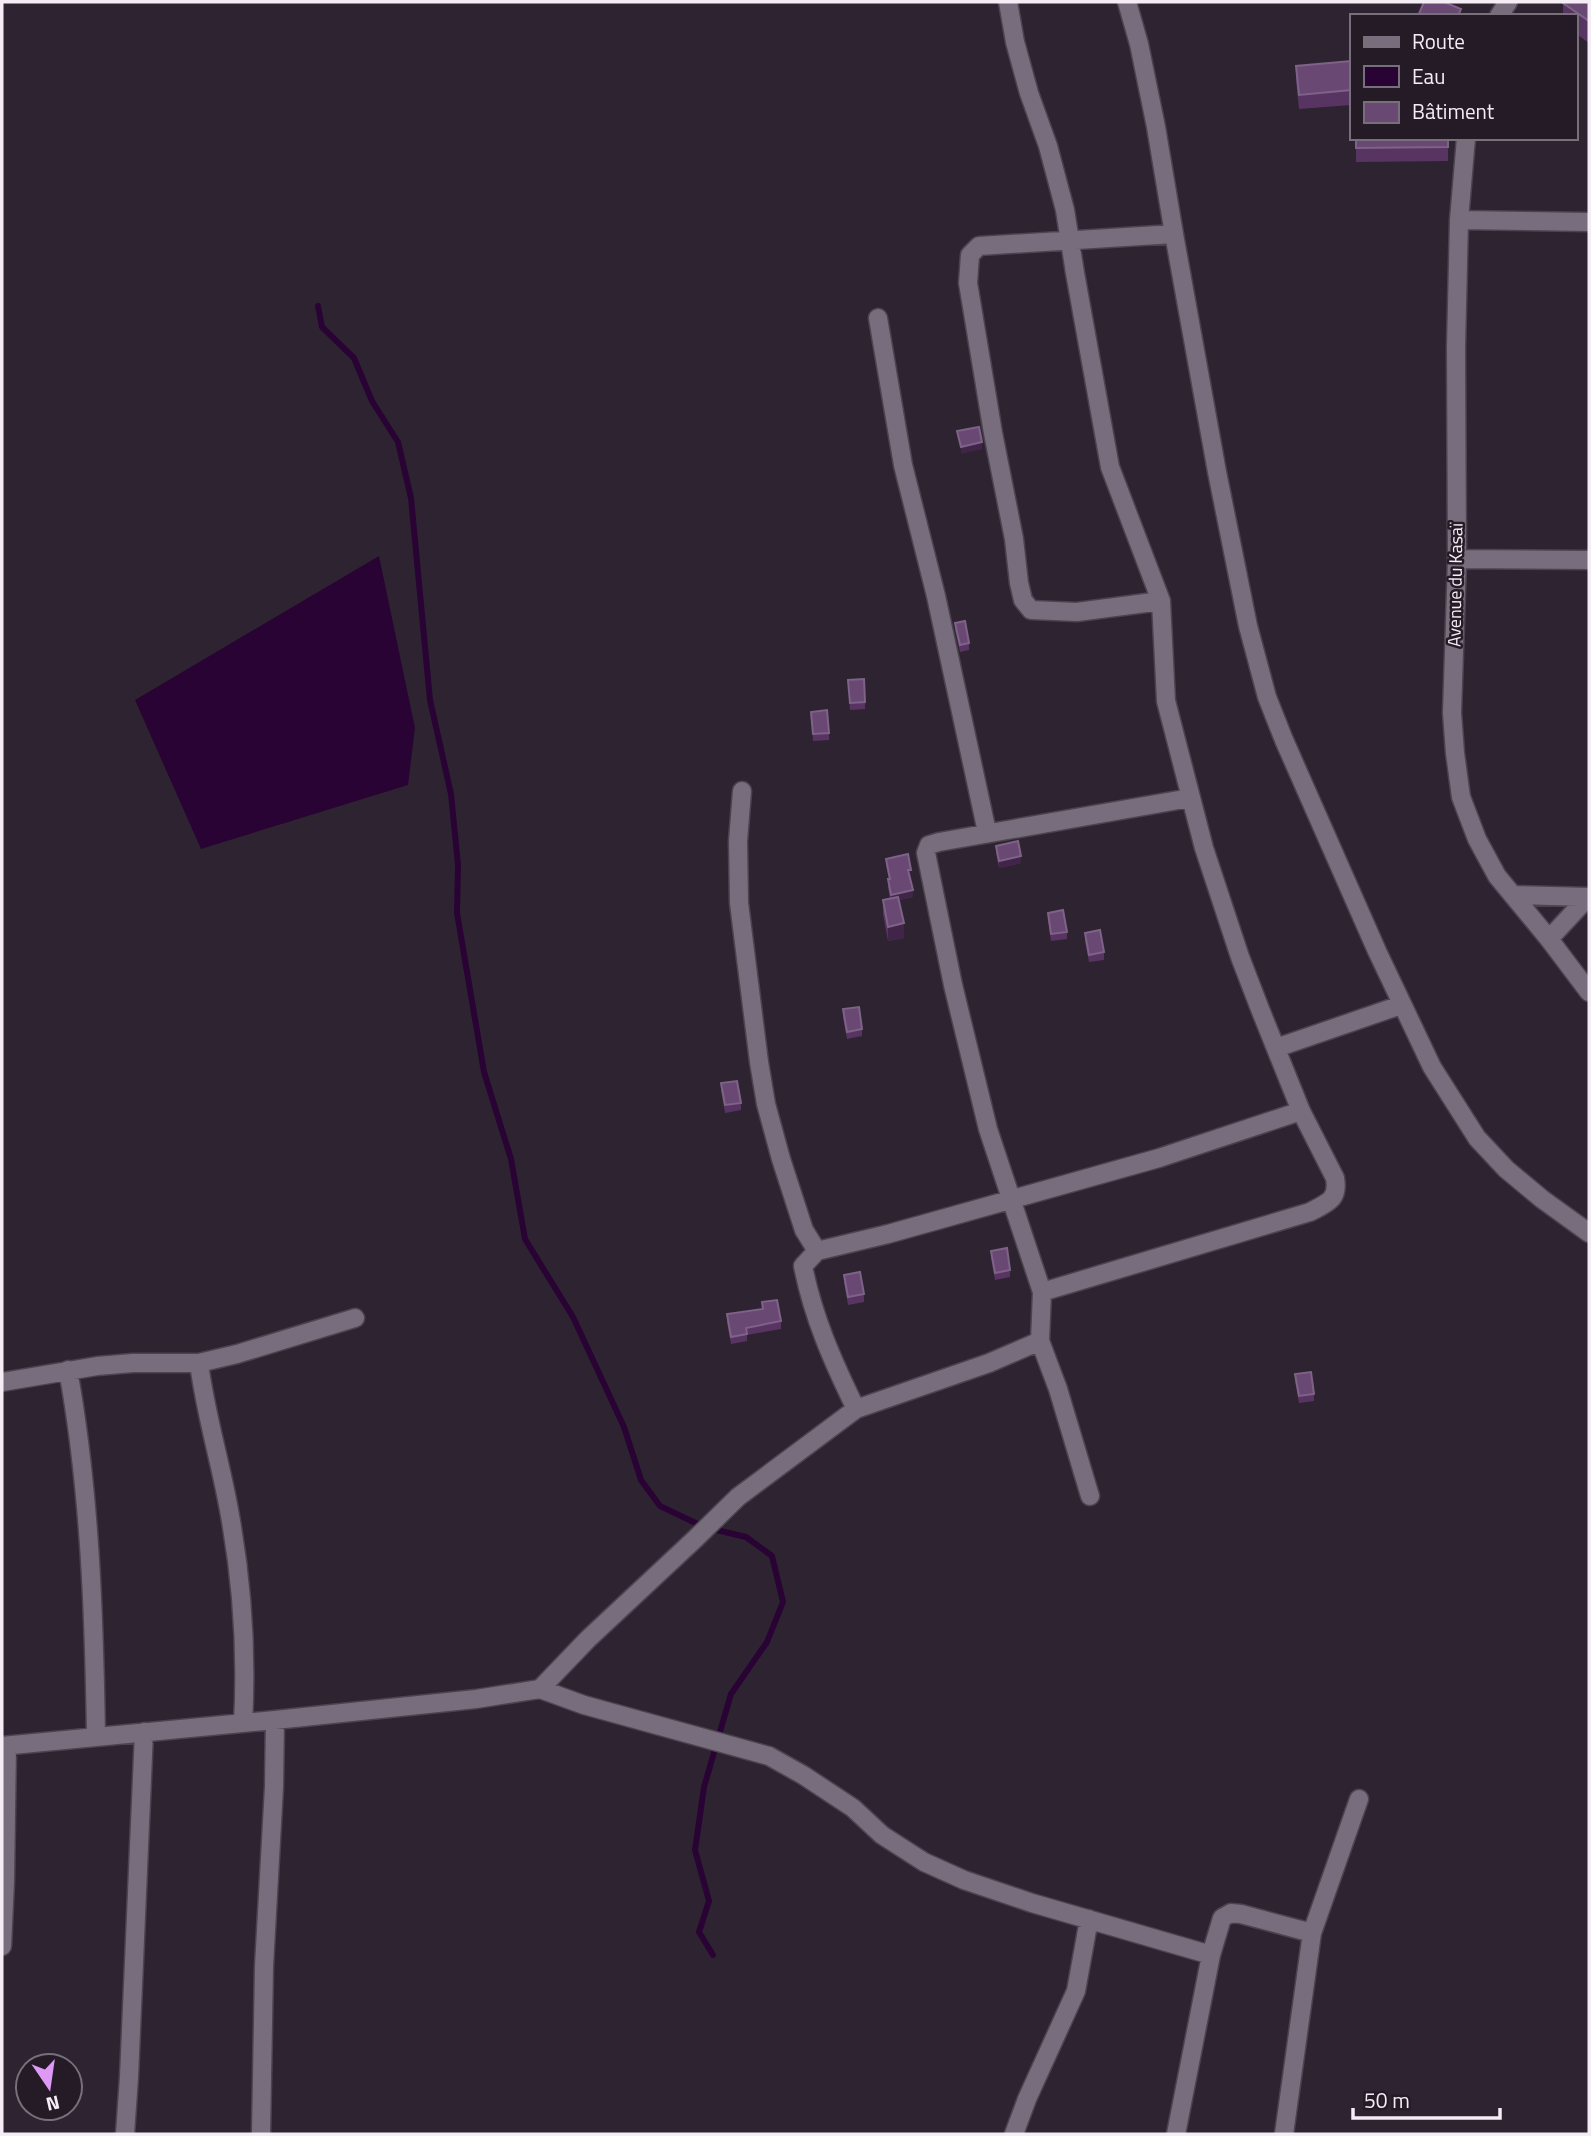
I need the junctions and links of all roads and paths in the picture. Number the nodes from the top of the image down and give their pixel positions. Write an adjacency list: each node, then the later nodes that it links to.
1 (1008, 2): 7 (street)
2 (1127, 2): 6 (street)
3 (1466, 140): 4 (street, Avenue du Kasaï)
4 (1459, 220): 5 (street); 9 (street, Avenue du Kasaï)
5 (1589, 222)
6 (1174, 234): 7 (street); 19 (street)
7 (1071, 240): 11 (street); 11 (street)
8 (878, 318): 14 (street)
9 (1457, 559): 10 (street); 15 (street, Avenue du Kasaï)
10 (1589, 560)
11 (1161, 601): 13 (street)
12 (742, 791): 24 (street)
13 (1191, 798): 14 (street); 20 (street)
14 (987, 832): 22 (street)
15 (1514, 895): 16 (street); 17 (street, Avenue du Kasaï)
16 (1589, 897): 17 (street)
17 (1549, 939): 18 (street, Avenue du Kasaï)
18 (1589, 992)
19 (1401, 1005): 20 (street); 23 (street)
20 (1276, 1048): 21 (street)
21 (1301, 1111): 22 (street); 25 (street)
22 (1012, 1199): 24 (street); 25 (street)
23 (1589, 1233)
24 (817, 1251): 31 (street)
25 (1042, 1292): 27 (street)
26 (355, 1318): 28 (street)
27 (1040, 1341): 31 (street); 32 (street)
28 (199, 1363): 29 (street); 35 (street)
29 (68, 1370): 30 (street); 37 (street)
30 (2, 1382)
31 (856, 1409): 33 (street)
32 (1090, 1496)
33 (541, 1689): 34 (street); 40 (street)
34 (275, 1720): 35 (street); 45 (street)
35 (243, 1723): 36 (street)
36 (144, 1732): 37 (street); 44 (street)
37 (96, 1736): 38 (street)
38 (4, 1746): 42 (street)
39 (1359, 1799): 41 (street)
40 (1089, 1919): 43 (street); 46 (street)
41 (1312, 1933): 43 (street); 48 (street)
42 (2, 1947)
43 (1211, 1955): 47 (street)
44 (125, 2134)
45 (261, 2134)
46 (1014, 2134)
47 (1176, 2134)
48 (1284, 2134)

